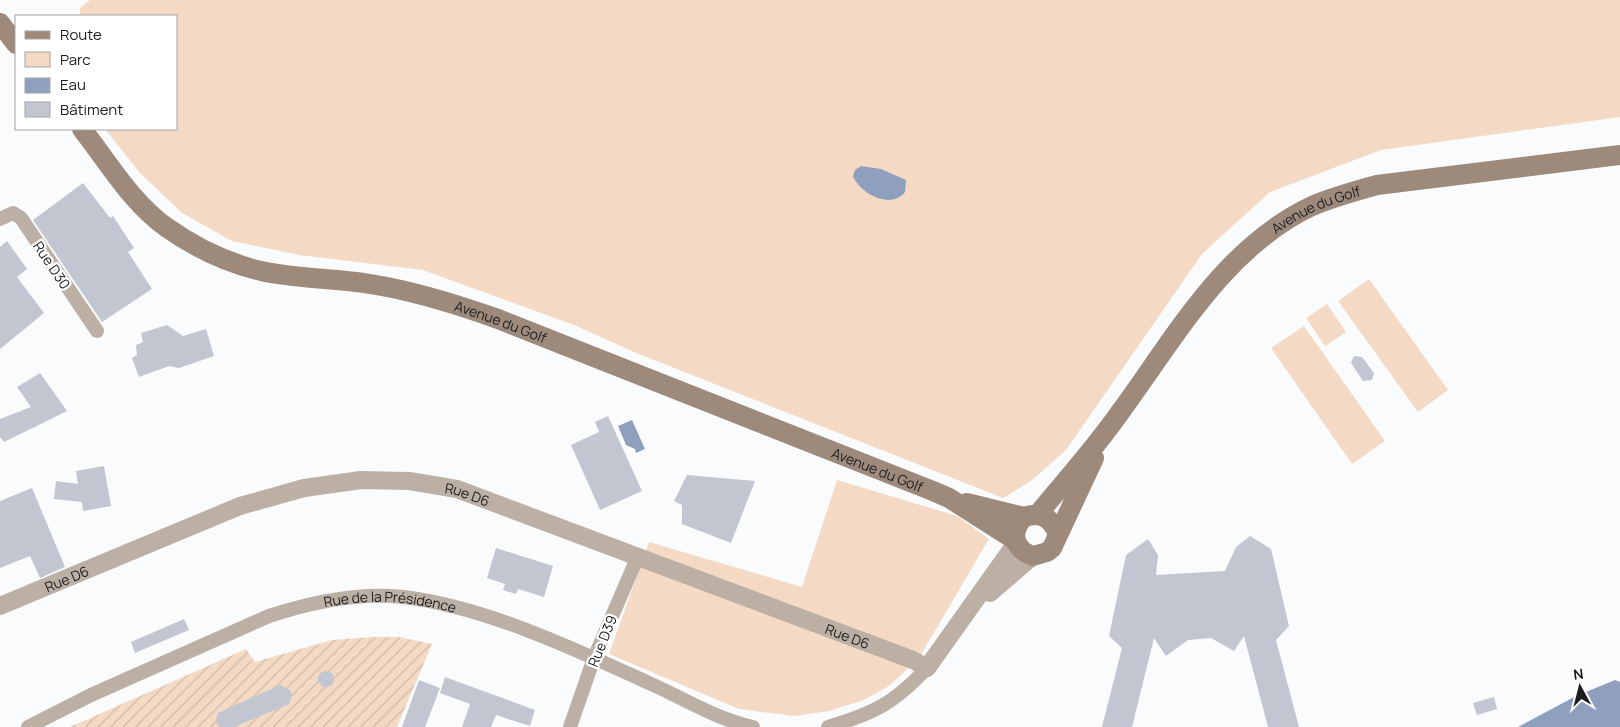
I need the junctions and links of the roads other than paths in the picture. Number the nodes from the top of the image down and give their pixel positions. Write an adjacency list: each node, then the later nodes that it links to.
1 (0, 23): 2 (main road)
2 (15, 43)
3 (83, 130): 8 (main road, Avenue du Golf)
4 (1620, 155): 7 (main road, Avenue du Golf)
5 (0, 219): 6 (street, Rue D30)
6 (97, 331)
7 (1107, 432): 9 (main road, Avenue du Golf); 10 (main road, Avenue du Golf)
8 (949, 498): 9 (main road, Avenue du Golf); 11 (main road, Avenue du Golf)
9 (1031, 516): 10 (main road, Avenue du Golf); 11 (main road, Avenue du Golf)
10 (1058, 534): 13 (main road, Avenue du Golf)
11 (1016, 542): 13 (main road, Avenue du Golf); 15 (street)
12 (638, 556): 14 (street, Rue D6); 16 (street, Rue D39); 17 (street, Rue D6)
13 (1033, 556): 15 (street)
14 (0, 606)
15 (970, 610): 17 (street)
16 (594, 658): 18 (street, Rue de la Présidence); 19 (street, Rue D39); 20 (street, Rue de la Présidence)
17 (927, 668): 21 (street)
18 (28, 727)
19 (570, 727)
20 (752, 727)
21 (828, 727)

